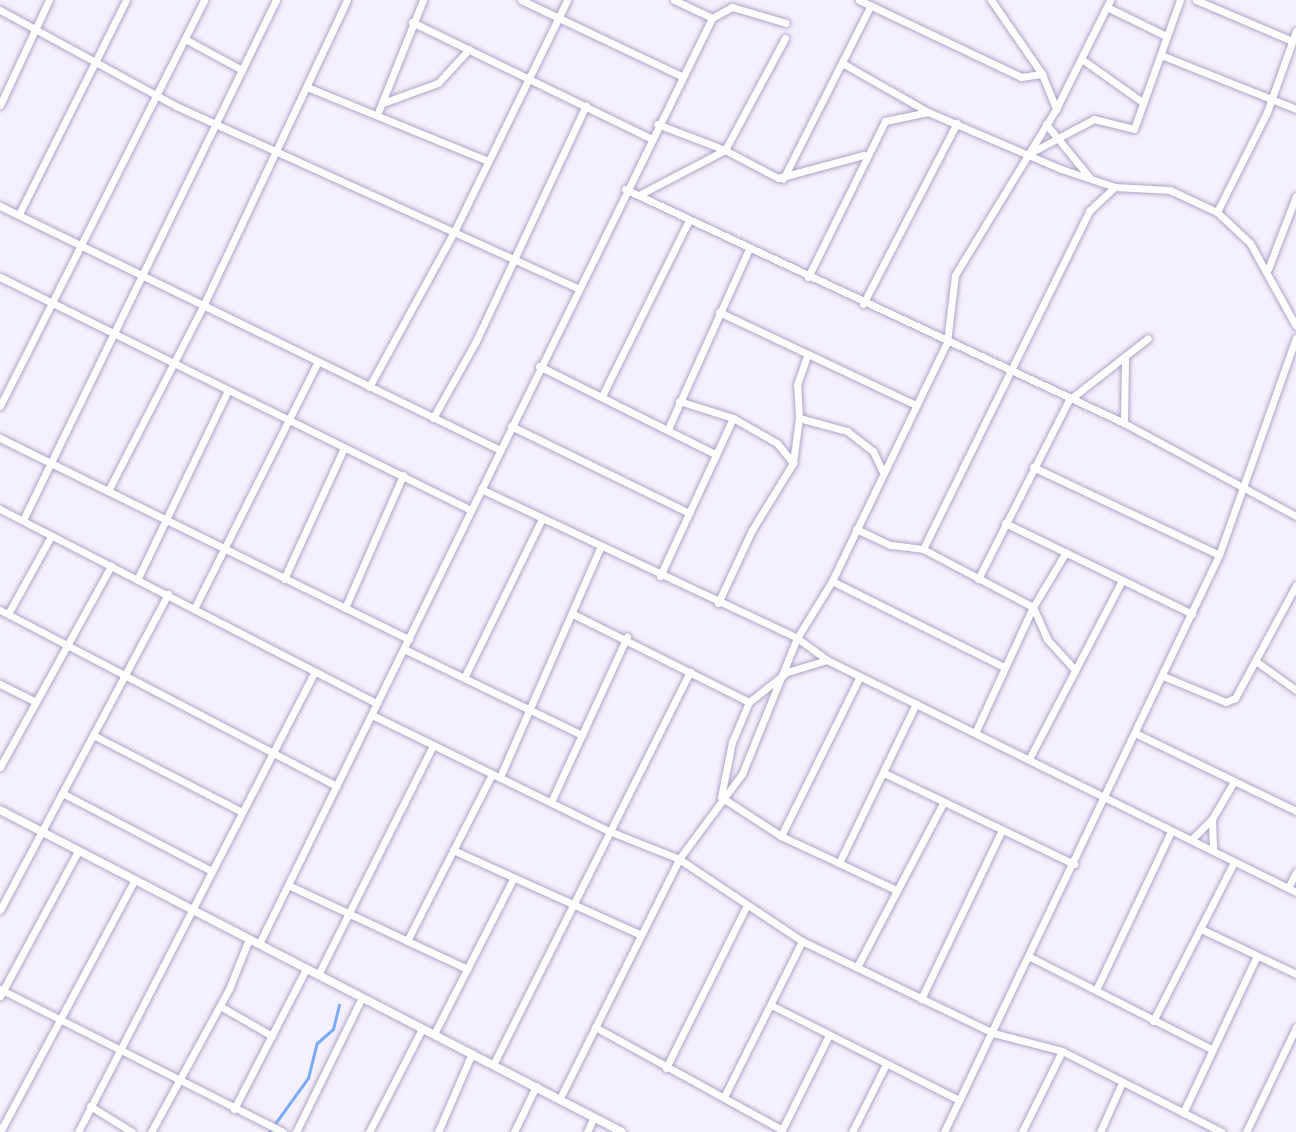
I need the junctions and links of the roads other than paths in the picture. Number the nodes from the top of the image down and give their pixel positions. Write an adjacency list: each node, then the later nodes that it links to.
1 (49, 0): 21 (street)
2 (126, 0): 29 (street)
3 (204, 0): 25 (street)
4 (276, 0): 32 (street)
5 (347, 0): 36 (street)
6 (423, 0): 19 (street)
7 (521, 0): 17 (street)
8 (567, 0): 17 (street)
9 (674, 0): 18 (street)
10 (859, 0): 15 (street)
11 (991, 0): 33 (street)
12 (1180, 0): 23 (street)
13 (1196, 0): 26 (street)
14 (1108, 4): 23 (street); 30 (street)
15 (870, 7): 31 (street); 33 (street)
16 (0, 10): 21 (street)
17 (558, 17): 34 (street); 35 (street)
18 (712, 18): 20 (street); 34 (street)
19 (412, 22): 27 (street); 40 (street)
20 (786, 23)
21 (35, 27): 29 (street); 41 (street)
22 (1296, 31): 26 (street)
23 (1164, 35): 28 (street)
24 (785, 38): 54 (street)
25 (185, 39): 32 (street); 37 (street)
26 (1292, 41): 38 (street)
27 (469, 49): 35 (street); 40 (street)
28 (1161, 55): 38 (street); 39 (street)
29 (97, 60): 37 (street); 66 (street)
30 (1083, 60): 39 (street); 43 (street)
31 (842, 63): 45 (street); 58 (street)
32 (242, 70): 47 (street)
33 (1042, 74): 43 (street)
34 (681, 76): 49 (street)
35 (528, 77): 42 (street); 57 (street)
36 (307, 87): 46 (street); 53 (street)
37 (155, 94): 47 (street); 69 (street)
38 (1272, 99): 44 (street); 65 (street)
39 (1142, 102): 52 (street)
40 (383, 103): 46 (street)
41 (0, 105)
42 (586, 105): 51 (street); 71 (street)
43 (1056, 109): 50 (street)
44 (1296, 109)
45 (928, 112): 48 (street); 56 (street)
46 (377, 115): 57 (street)
47 (215, 123): 53 (street); 73 (street)
48 (957, 123): 55 (street); 77 (street)
49 (657, 124): 51 (street); 54 (street)
50 (1046, 124): 52 (street); 55 (street)
51 (650, 138): 61 (street)
52 (1056, 140): 55 (street); 59 (street)
53 (274, 148): 68 (street); 79 (street)
54 (725, 150): 58 (street); 62 (street)
55 (1030, 153): 59 (street); 85 (street)
56 (864, 155): 58 (street); 75 (street)
57 (486, 160): 68 (street)
58 (783, 179)
59 (1092, 179): 60 (street)
60 (1115, 187): 65 (street); 91 (street)
61 (625, 189): 62 (street); 76 (street)
62 (639, 195): 67 (street)
63 (1296, 196): 72 (street)
64 (0, 206): 66 (street)
65 (1217, 212): 72 (street)
66 (19, 214): 69 (street)
67 (689, 220): 70 (street); 94 (street)
68 (454, 232): 71 (street); 92 (street)
69 (81, 243): 73 (street); 78 (street)
70 (749, 249): 75 (street); 80 (street)
71 (512, 257): 76 (street); 99 (street)
72 (1268, 269): 81 (street)
73 (143, 276): 79 (street); 82 (street)
74 (0, 277): 78 (street)
75 (808, 277): 77 (street)
76 (578, 288): 90 (street)
77 (863, 304): 85 (street)
78 (52, 305): 82 (street); 98 (street)
79 (203, 306): 88 (street); 89 (street)
80 (719, 312): 86 (street); 96 (street)
81 (1296, 326)
82 (114, 337): 89 (street); 110 (street)
83 (1148, 338): 87 (street)
84 (1296, 338): 116 (street)
85 (947, 342): 91 (street); 97 (street)
86 (807, 356): 97 (street); 101 (street)
87 (1125, 358): 95 (street); 103 (street)
88 (317, 363): 92 (street); 102 (street)
89 (173, 364): 93 (street); 117 (street)
90 (539, 366): 94 (street); 104 (street)
91 (1008, 371): 95 (street); 130 (street)
92 (369, 387): 99 (street)
93 (227, 392): 102 (street); 124 (street)
94 (602, 396): 105 (street)
95 (1069, 400): 103 (street); 112 (street)
96 (679, 401): 100 (street); 105 (street)
97 (916, 405): 113 (street)
98 (0, 406)
99 (433, 418): 108 (street)
100 (733, 418): 109 (street); 111 (street)
101 (799, 418): 111 (street); 113 (street)
102 (288, 422): 107 (street); 129 (street)
103 (1124, 423): 116 (street)
104 (511, 426): 108 (street); 120 (street)
105 (668, 429): 109 (street)
106 (0, 438): 110 (street)
107 (344, 448): 114 (street); 136 (street)
108 (498, 449): 115 (street)
109 (715, 454): 120 (street)
110 (50, 463): 117 (street); 123 (street)
111 (793, 463): 142 (street)
112 (1033, 467): 125 (street); 132 (street)
113 (882, 470): 126 (street)
114 (403, 475): 119 (street); 144 (street)
115 (481, 489): 119 (street); 122 (street)
116 (1243, 490): 121 (street); 132 (street)
117 (108, 491): 124 (street)
118 (0, 509): 123 (street)
119 (471, 510): 152 (street)
120 (689, 513): 134 (street)
121 (1296, 516)
122 (542, 519): 128 (street); 165 (street)
123 (23, 520): 127 (street)
124 (167, 520): 129 (street); 135 (street)
125 (1005, 523): 131 (street); 137 (street)
126 (856, 529): 130 (street); 139 (street)
127 (51, 536): 133 (street); 147 (street)
128 (600, 548): 134 (street); 148 (street)
129 (223, 549): 136 (street); 145 (street)
130 (923, 549): 137 (street)
131 (1066, 552): 138 (street); 143 (street)
132 (1219, 555): 149 (street)
133 (111, 566): 135 (street); 153 (street)
134 (660, 576): 142 (street)
135 (138, 578): 141 (street)
136 (284, 579): 144 (street)
137 (978, 579): 143 (street)
138 (1122, 580): 149 (street); 158 (street)
139 (832, 581): 151 (street); 157 (street)
140 (1296, 585): 156 (street)
141 (168, 594): 145 (street); 162 (street)
142 (718, 603): 151 (street)
143 (1033, 607): 157 (street); 158 (street)
144 (345, 608): 152 (street)
145 (194, 609): 161 (street)
146 (0, 610): 147 (street)
147 (8, 614): 153 (street)
148 (573, 614): 150 (street); 172 (street)
149 (1192, 614): 164 (street)
150 (627, 637): 159 (street); 177 (street)
151 (797, 638): 155 (street); 160 (street)
152 (409, 639): 154 (street)
153 (67, 645): 162 (street); 168 (street)
154 (404, 649): 165 (street); 170 (street)
155 (827, 660): 160 (street); 163 (street)
156 (1257, 662): 164 (street); 167 (street)
157 (1004, 667): 174 (street)
158 (1075, 670): 180 (street)
159 (690, 672): 169 (street); 196 (street)
160 (787, 672): 169 (street); 187 (street)
161 (314, 673): 170 (street); 179 (street)
162 (125, 675): 176 (street); 179 (street)
163 (860, 676): 171 (street); 199 (street)
164 (1163, 676): 175 (street)
165 (464, 678): 172 (street)
166 (0, 684): 168 (street)
167 (1296, 690)
168 (36, 702): 181 (street)
169 (749, 702): 187 (street)
170 (377, 704): 173 (street)
171 (916, 704): 174 (street); 182 (street)
172 (530, 710): 177 (street); 183 (street)
173 (372, 715): 178 (street); 185 (street)
174 (975, 733): 180 (street)
175 (1137, 734): 184 (street); 188 (street)
176 (93, 735): 186 (street); 193 (street)
177 (582, 735): 190 (street)
178 (433, 745): 183 (street); 220 (street)
179 (273, 753): 185 (street); 193 (street)
180 (1029, 759): 188 (street)
181 (1, 761)
182 (884, 773): 189 (street); 206 (street)
183 (496, 776): 190 (street); 201 (street)
184 (1233, 783): 192 (street); 194 (street)
185 (337, 786): 212 (street)
186 (62, 793): 198 (street); 208 (street)
187 (721, 797): 199 (street); 204 (street)
188 (1103, 798): 197 (street); 207 (street)
189 (944, 801): 195 (street); 214 (street)
190 (551, 802): 196 (street)
191 (0, 810): 198 (street)
192 (1296, 811)
193 (242, 812): 208 (street)
194 (1212, 819): 200 (street); 203 (street)
195 (1002, 830): 207 (street); 237 (street)
196 (609, 831): 204 (street); 217 (street)
197 (1171, 831): 200 (street); 234 (street)
198 (42, 832): 202 (street); 218 (street)
199 (781, 836): 206 (street)
200 (1191, 840): 203 (street)
201 (453, 850): 210 (street); 224 (street)
202 (78, 851): 211 (street); 235 (street)
203 (1213, 851): 205 (street)
204 (679, 859): 216 (street); 222 (street)
205 (1234, 862): 213 (street); 221 (street)
206 (839, 863): 214 (street)
207 (1074, 864): 228 (street)
208 (212, 871): 219 (street)
209 (1296, 872): 213 (street)
210 (513, 879): 217 (street); 231 (street)
211 (134, 881): 219 (street); 240 (street)
212 (288, 885): 220 (street); 226 (street)
213 (1288, 888): 215 (street)
214 (896, 890): 229 (street)
215 (1296, 892)
216 (747, 905): 225 (street); 255 (street)
217 (571, 907): 222 (street); 254 (street)
218 (0, 910)
219 (192, 911): 223 (street); 249 (street)
220 (349, 914): 224 (street); 233 (street)
221 (1201, 929): 227 (street); 241 (street)
222 (641, 935): 242 (street)
223 (249, 939): 226 (street); 239 (street)
224 (407, 941): 231 (street)
225 (802, 941): 229 (street); 238 (street)
226 (259, 944): 230 (street)
227 (1257, 956): 232 (street); 250 (street)
228 (1030, 957): 234 (street); 245 (street)
229 (857, 967): 237 (street)
230 (306, 969): 233 (street); 248 (street)
231 (467, 969): 246 (street)
232 (1296, 974)
233 (318, 975): 236 (street)
234 (1096, 990): 241 (street)
235 (1, 992): 240 (street)
236 (362, 997): 244 (street); 272 (street)
237 (921, 999): 245 (street)
238 (771, 1005): 247 (street); 259 (street)
239 (220, 1006): 248 (street); 256 (street)
240 (62, 1019): 249 (street); 267 (street)
241 (1153, 1021): 250 (street)
242 (595, 1027): 255 (street); 260 (street)
243 (1296, 1027): 283 (street)
244 (422, 1029): 246 (street); 273 (street)
245 (993, 1033): 251 (street); 261 (street)
246 (434, 1034): 252 (street)
247 (829, 1035): 253 (street); 266 (street)
248 (272, 1036): 263 (street)
249 (118, 1047): 256 (street); 262 (street)
250 (1211, 1049): 264 (street)
251 (1062, 1051): 257 (street); 280 (street)
252 (472, 1053): 254 (street); 274 (street)
253 (886, 1064): 261 (street); 278 (street)
254 (493, 1065): 258 (street)
255 (666, 1068): 259 (street)
256 (179, 1080): 263 (street); 270 (street)
257 (1121, 1085): 264 (street); 281 (street)
258 (536, 1086): 260 (street); 275 (street)
259 (724, 1097): 266 (street)
260 (560, 1098): 265 (street)
261 (959, 1100): 279 (street)
262 (90, 1106): 268 (street); 269 (street)
263 (234, 1109): 271 (street)
264 (1183, 1113): 282 (street)
265 (594, 1117): 276 (street); 277 (street)
266 (781, 1131)
267 (0, 1132)
268 (78, 1132)
269 (132, 1132)
270 (151, 1132)
271 (283, 1132)
272 (296, 1132)
273 (369, 1132)
274 (438, 1132)
275 (514, 1132)
276 (587, 1132)
277 (622, 1132)
278 (852, 1132)
279 (944, 1132)
280 (1022, 1132)
281 (1100, 1132)
282 (1222, 1132)
283 (1246, 1132)

